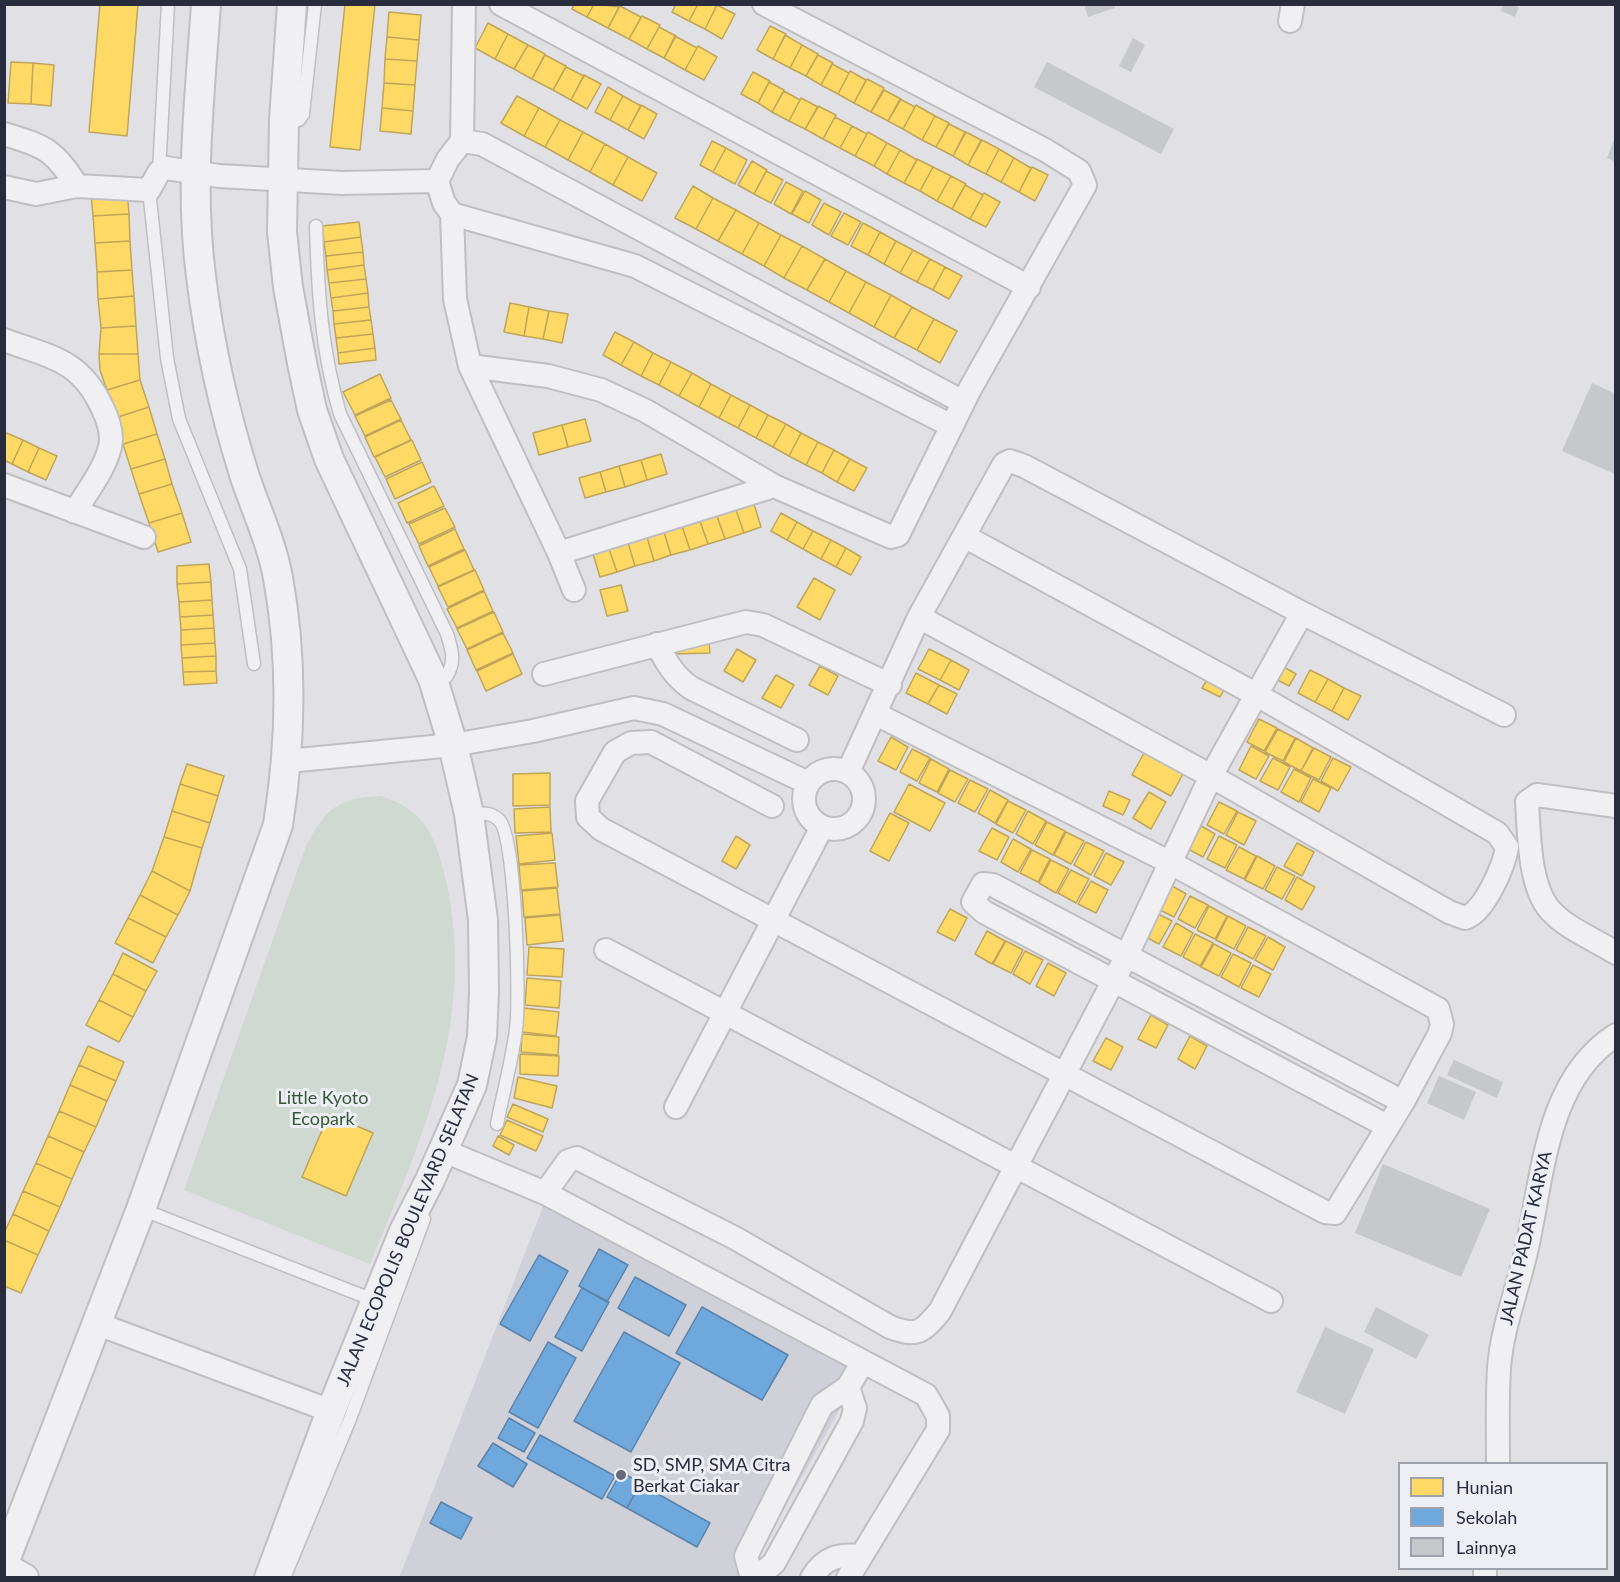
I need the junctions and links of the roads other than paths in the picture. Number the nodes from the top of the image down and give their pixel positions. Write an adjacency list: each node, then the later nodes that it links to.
1 (168, 4): 13 (lane)
2 (206, 4): 11 (street)
3 (292, 4): 8 (street, JALAN ECOPOLIS BOULEVARD SELATAN)
4 (315, 4): 8 (lane)
5 (464, 4): 10 (street)
6 (501, 4): 21 (street)
7 (764, 4): 21 (street)
8 (284, 120): 12 (street, JALAN ECOPOLIS BOULEVARD SELATAN)
9 (4, 134): 15 (street)
10 (462, 141): 14 (street); 19 (street)
11 (207, 173): 12 (street); 13 (street); 45 (street)
12 (282, 179): 14 (street); 38 (street, JALAN ECOPOLIS BOULEVARD SELATAN)
13 (154, 181): 15 (street); 36 (lane)
14 (437, 181): 17 (street)
15 (77, 186): 16 (street)
16 (4, 187)
17 (452, 214): 20 (street); 23 (street)
18 (316, 226): 38 (lane)
19 (654, 237): 20 (street); 24 (street)
20 (634, 266): 25 (street)
21 (1029, 287): 24 (street)
22 (4, 340): 28 (street)
23 (470, 366): 27 (street); 31 (street)
24 (963, 402): 25 (street)
25 (952, 426): 27 (street)
26 (4, 485): 28 (street)
27 (774, 486): 31 (street)
28 (75, 512): 30 (street)
29 (964, 536): 33 (street); 34 (street); 40 (street)
30 (144, 537)
31 (559, 553): 32 (street)
32 (574, 590)
33 (1302, 613): 40 (street); 42 (street)
34 (919, 617): 39 (street); 47 (street)
35 (657, 644): 37 (street); 39 (street); 43 (street)
36 (254, 664)
37 (544, 675)
38 (433, 679): 44 (street, JALAN ECOPOLIS BOULEVARD SELATAN)
39 (890, 685): 41 (street)
40 (1257, 694): 47 (street); 47 (street)
41 (876, 714): 46 (street); 53 (street)
42 (1504, 715)
43 (797, 740)
44 (453, 745): 45 (street); 48 (street); 51 (street, JALAN ECOPOLIS BOULEVARD SELATAN)
45 (288, 761): 70 (street)
46 (848, 772): 48 (street); 52 (street)
47 (1211, 776): 53 (street)
48 (808, 783): 52 (street)
49 (772, 806): 54 (street)
50 (1616, 806): 56 (street)
51 (469, 814): 64 (lane); 66 (street, JALAN ECOPOLIS BOULEVARD SELATAN)
52 (822, 826): 54 (street)
53 (1169, 862): 57 (street); 62 (street)
54 (773, 921): 59 (street); 61 (street)
55 (606, 950): 59 (street)
56 (1616, 953)
57 (1126, 957): 58 (street); 58 (street); 62 (street)
58 (1114, 981): 61 (street); 65 (street)
59 (725, 1013): 63 (street); 67 (street)
60 (1616, 1035): 77 (street, JALAN PADAT KARYA)
61 (1064, 1076): 65 (street); 67 (street)
62 (1403, 1102): 65 (street)
63 (676, 1107)
64 (497, 1124)
65 (1388, 1126)
66 (442, 1150): 68 (street, JALAN ECOPOLIS BOULEVARD SELATAN); 69 (street)
67 (1016, 1167): 69 (street); 72 (street)
68 (430, 1180): 71 (street, JALAN ECOPOLIS BOULEVARD SELATAN); 76 (lane)
69 (545, 1193): 74 (street)
70 (141, 1209): 71 (lane); 73 (street)
71 (371, 1299): 76 (street, JALAN ECOPOLIS BOULEVARD SELATAN)
72 (1271, 1301)
73 (95, 1323): 76 (street); 79 (street)
74 (863, 1362): 75 (street); 78 (street)
75 (848, 1388): 80 (street); 80 (street)
76 (333, 1412): 82 (street, JALAN ECOPOLIS BOULEVARD SELATAN); 83 (lane)
77 (1498, 1462)
78 (861, 1556): 84 (street); 85 (street)
79 (4, 1565): 81 (street)
80 (751, 1577)
81 (24, 1578)
82 (268, 1578)
83 (284, 1578)
84 (812, 1578)
85 (848, 1578)

